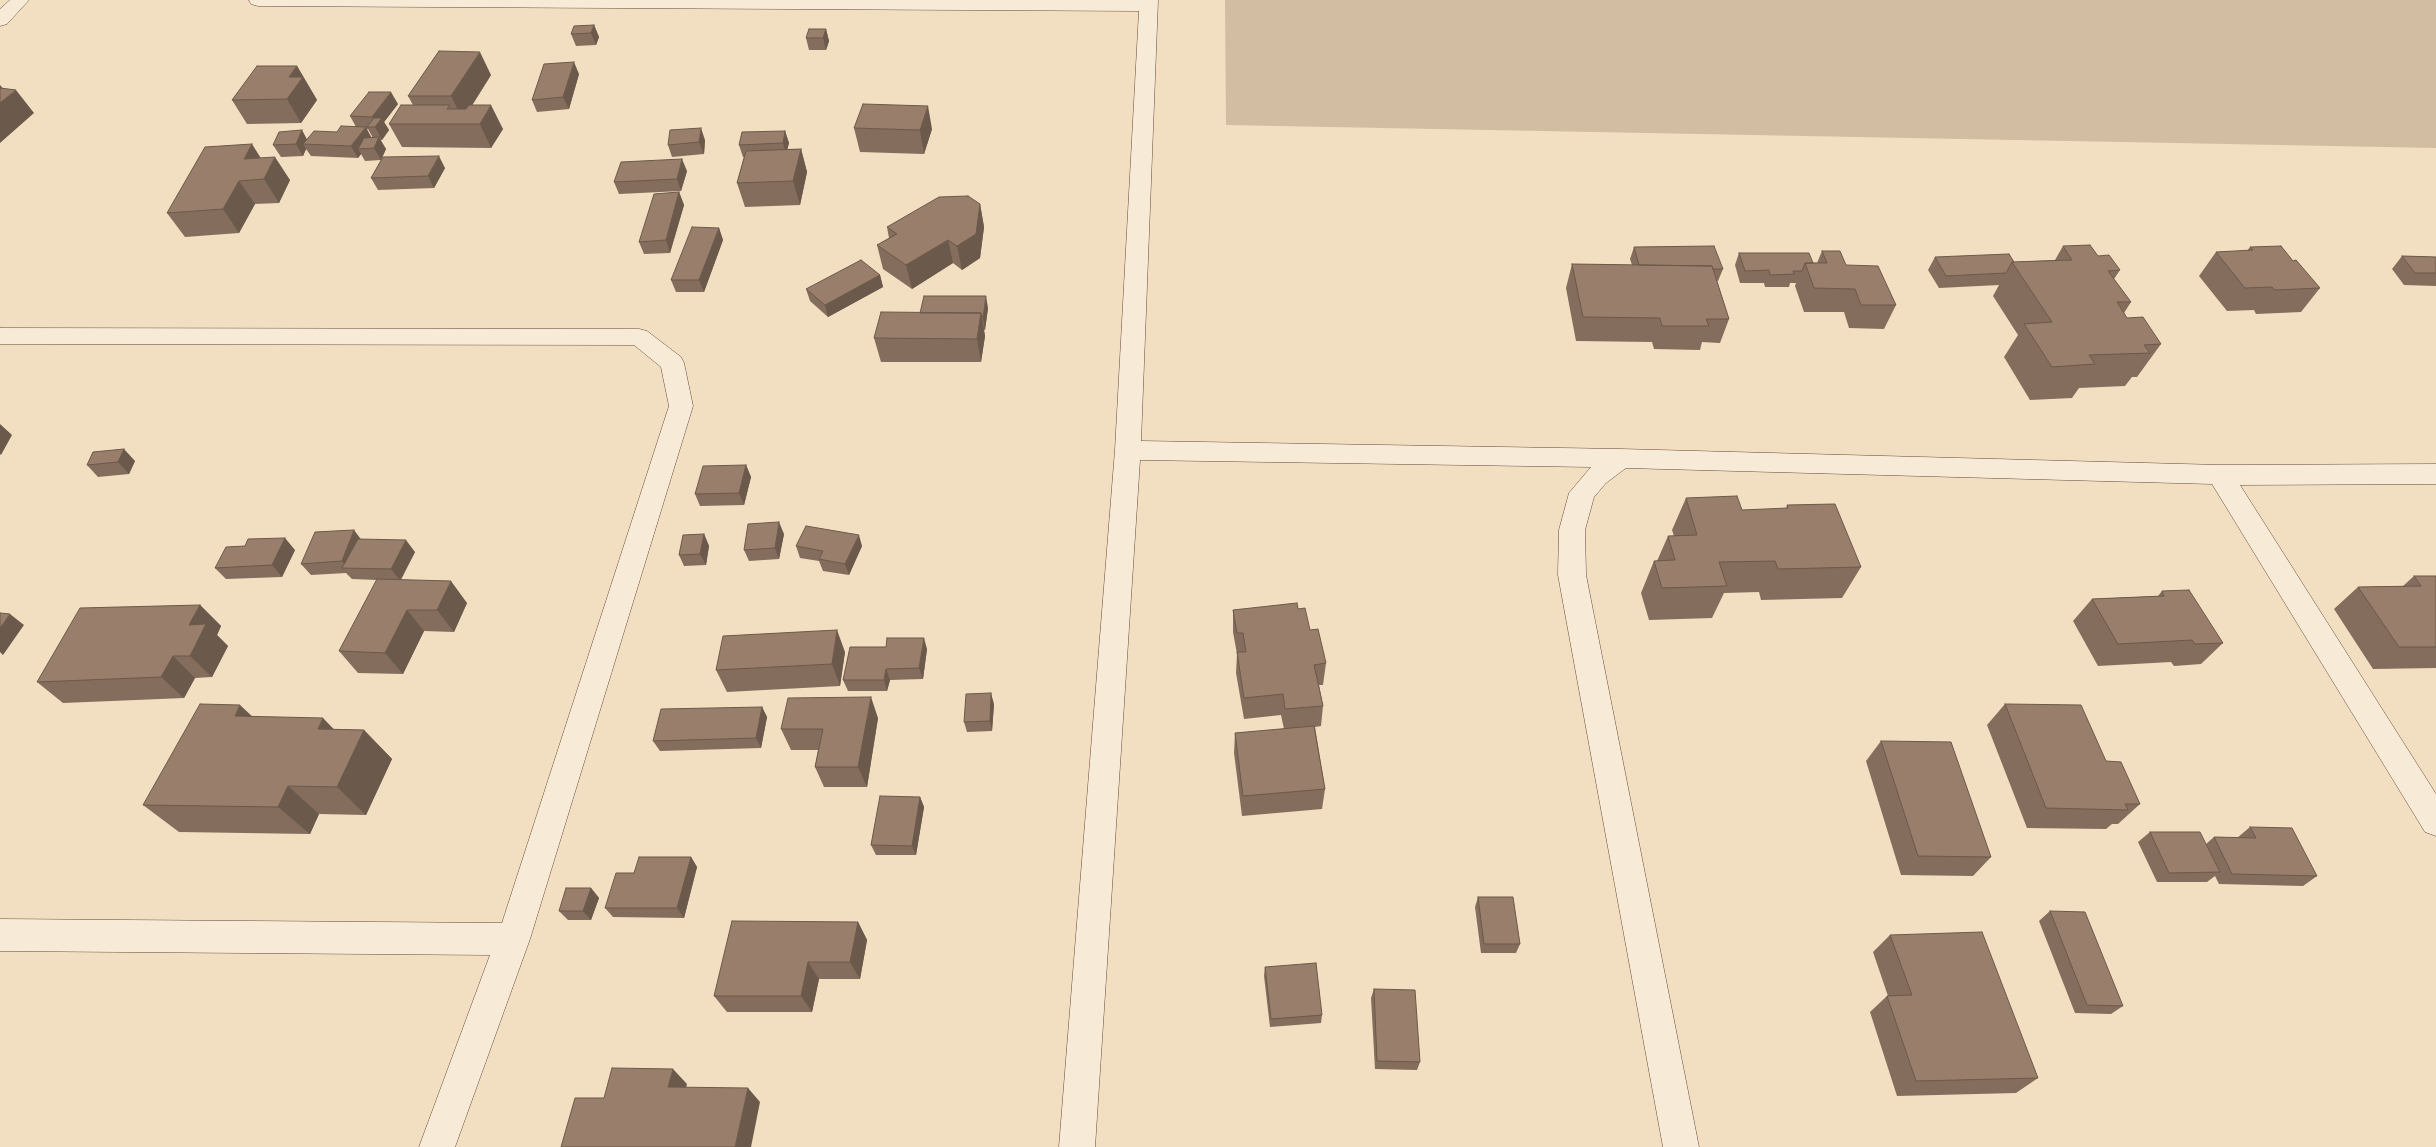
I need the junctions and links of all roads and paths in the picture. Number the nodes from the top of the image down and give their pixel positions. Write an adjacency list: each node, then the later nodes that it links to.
1 (20, 0): 4 (street)
2 (258, 0): 3 (street)
3 (1149, 2): 6 (street)
4 (0, 20)
5 (0, 336): 12 (street)
6 (1128, 450): 7 (street); 14 (street)
7 (1621, 458): 8 (street); 15 (street)
8 (2220, 474): 9 (street); 10 (street)
9 (2436, 474)
10 (2436, 822)
11 (0, 935): 12 (street)
12 (513, 939): 13 (street)
13 (437, 1147)
14 (1077, 1147)
15 (1681, 1147)

